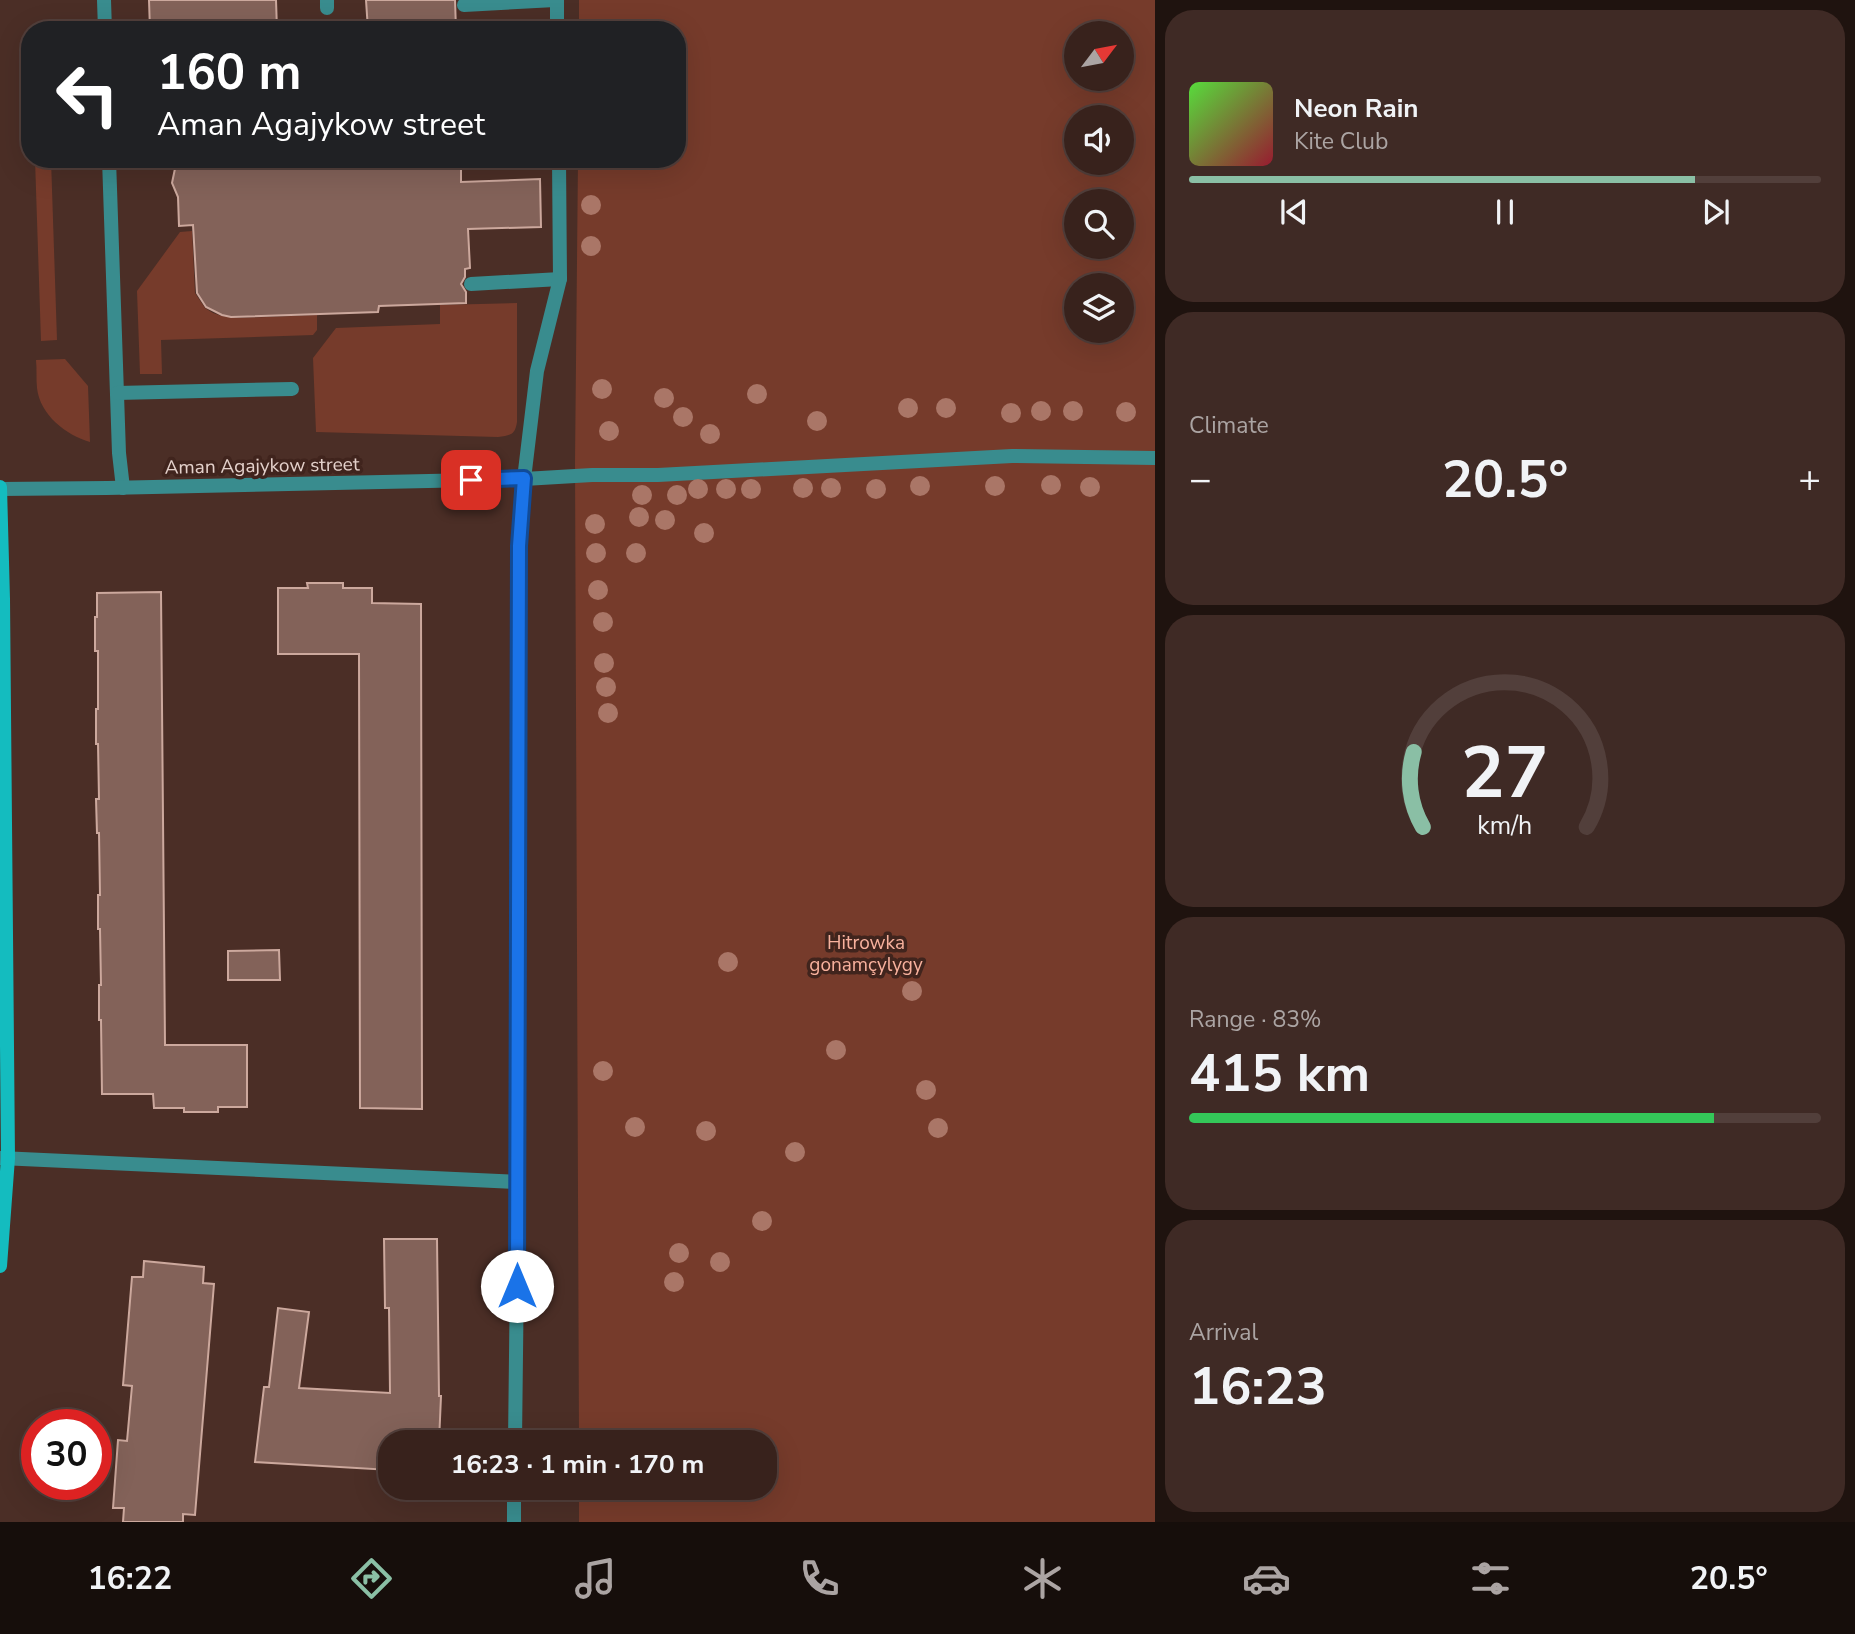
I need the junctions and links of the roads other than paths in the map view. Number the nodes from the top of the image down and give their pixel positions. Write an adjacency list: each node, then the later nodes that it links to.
1 (104, 0): 4 (street)
2 (556, 0): 3 (street); 5 (street)
3 (464, 5)
4 (105, 21)
5 (557, 21)
6 (109, 168): 11 (street)
7 (559, 168): 8 (street)
8 (560, 279): 9 (street); 13 (street)
9 (471, 284)
10 (292, 389): 11 (street)
11 (117, 393): 15 (street)
12 (1155, 458): 13 (street, Aman Agajykow street)
13 (524, 478): 15 (street, Aman Agajykow street); 17 (street)
14 (0, 488): 15 (street, Aman Agajykow street); 16 (street)
15 (123, 488)
16 (4, 1158): 17 (street); 18 (street)
17 (518, 1182): 19 (street)
18 (0, 1266)
19 (515, 1430)
20 (514, 1500): 21 (street)
21 (514, 1522)

